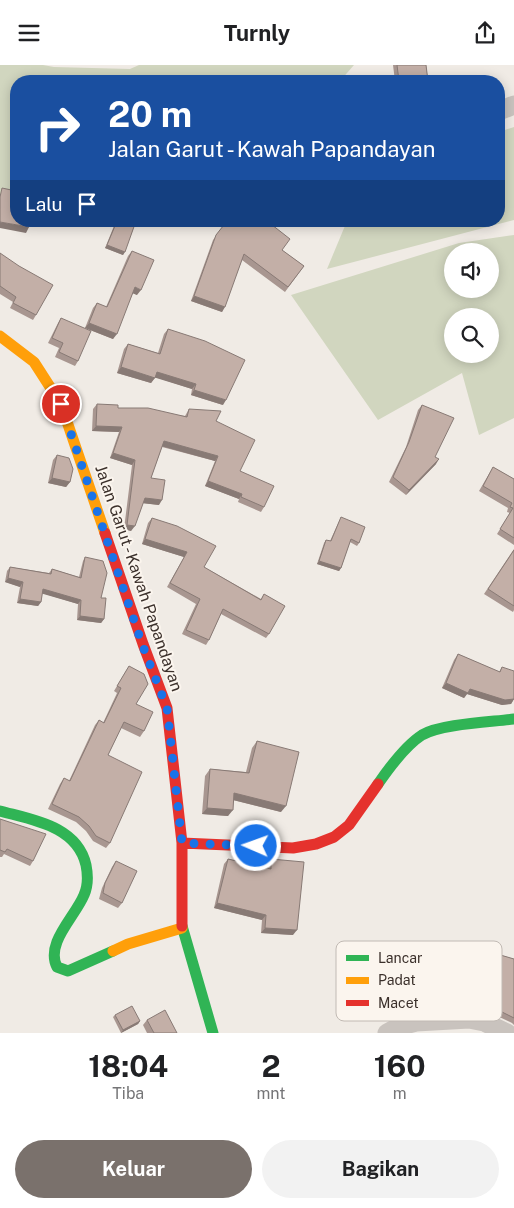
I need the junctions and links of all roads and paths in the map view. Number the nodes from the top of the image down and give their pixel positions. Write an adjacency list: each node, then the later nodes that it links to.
1 (0, 336): 4 (street, Jalan Garut - Kawah Papandayan)
2 (514, 719): 4 (street)
3 (0, 811): 5 (street)
4 (182, 843): 5 (street, Jalan Garut - Kawah Papandayan)
5 (182, 928): 8 (street, Jalan Garut - Kawah Papandayan)
6 (434, 1021): 9 (street)
7 (479, 1021): 10 (street)
8 (213, 1033)
9 (387, 1033)
10 (507, 1033)

